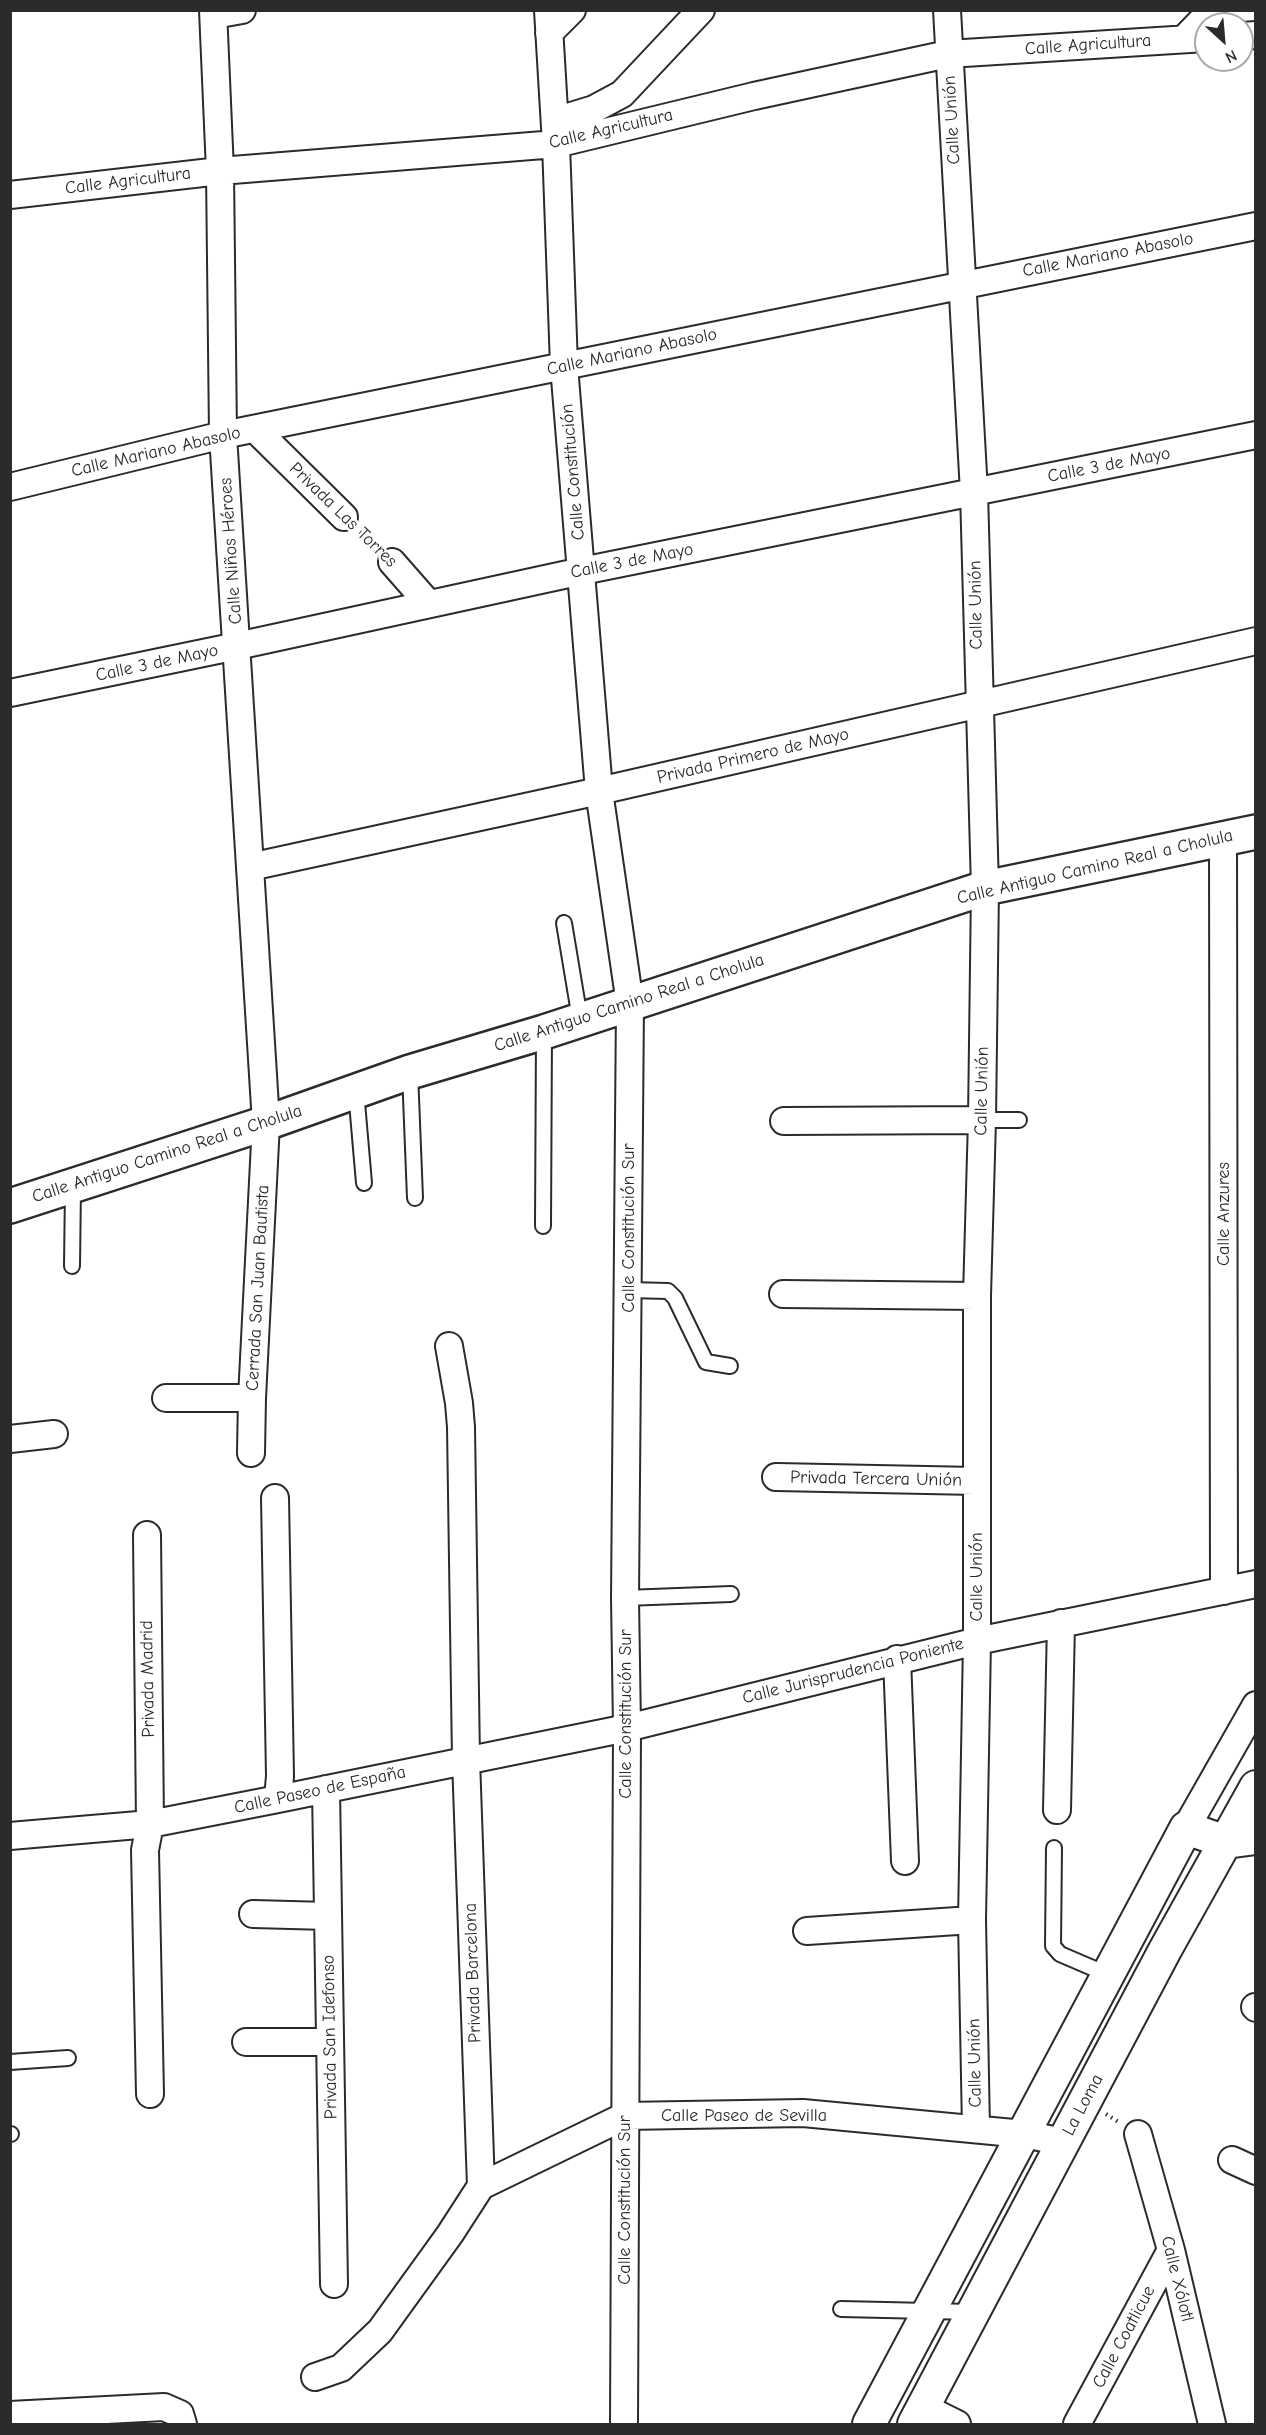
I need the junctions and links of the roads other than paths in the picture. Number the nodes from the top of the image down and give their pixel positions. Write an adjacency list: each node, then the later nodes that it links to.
1 (242, 10): 5 (street)
2 (572, 10): 6 (street)
3 (702, 10): 9 (street)
4 (947, 10): 8 (street, Calle Unión)
5 (214, 13): 10 (street, Calle Niños Héroes)
6 (549, 22): 9 (street, Calle Constitución)
7 (1194, 38): 8 (street, Calle Agricultura)
8 (948, 54): 9 (street, Calle Agricultura); 13 (street, Calle Unión)
9 (556, 132): 10 (street, Calle Agricultura); 14 (street, Calle Constitución)
10 (220, 171): 11 (street, Calle Agricultura); 16 (street, Calle Niños Héroes)
11 (10, 195)
12 (1256, 226): 13 (street, Calle Mariano Abasolo)
13 (962, 285): 14 (street, Calle Mariano Abasolo); 19 (street, Calle Unión)
14 (564, 366): 15 (street, Calle Mariano Abasolo); 22 (street, Calle Constitución)
15 (255, 429): 16 (street, Calle Mariano Abasolo); 20 (street, Privada Las Torres)
16 (223, 435): 18 (street, Calle Mariano Abasolo); 25 (street, Calle Niños Héroes)
17 (1256, 435): 19 (street, Calle 3 de Mayo)
18 (10, 487)
19 (974, 492): 22 (street, Calle 3 de Mayo); 27 (street, Calle Unión)
20 (344, 517)
21 (392, 562): 23 (street, Privada Las Torres)
22 (582, 571): 23 (street, Calle 3 de Mayo); 28 (street, Calle Constitución)
23 (428, 603): 25 (street, Calle 3 de Mayo)
24 (1256, 641): 27 (street, Privada Primero de Mayo)
25 (237, 646): 26 (street, Calle 3 de Mayo); 31 (street, Calle Niños Héroes)
26 (10, 693)
27 (979, 704): 28 (street, Privada Primero de Mayo); 32 (street, Calle Unión)
28 (599, 791): 31 (street, Privada Primero de Mayo); 34 (street, Calle Constitución)
29 (1256, 832): 30 (main road, Calle Antiguo Camino Real a Cholula)
30 (1223, 837): 32 (main road, Calle Antiguo Camino Real a Cholula); 64 (street, Calle Anzures)
31 (250, 867): 42 (street, Calle Niños Héroes)
32 (985, 888): 34 (main road, Calle Antiguo Camino Real a Cholula); 39 (street, Calle Unión)
33 (564, 923): 35 (lane)
34 (630, 1004): 35 (main road, Calle Antiguo Camino Real a Cholula); 49 (street, Calle Constitución Sur)
35 (580, 1019): 36 (main road, Calle Antiguo Camino Real a Cholula)
36 (544, 1032): 37 (main road, Calle Antiguo Camino Real a Cholula); 47 (lane)
37 (410, 1072): 38 (main road, Calle Antiguo Camino Real a Cholula); 45 (lane)
38 (356, 1091): 42 (main road, Calle Antiguo Camino Real a Cholula); 43 (lane)
39 (982, 1120): 40 (lane); 41 (street); 51 (street, Calle Unión)
40 (1018, 1120)
41 (784, 1121)
42 (266, 1123): 44 (main road, Calle Antiguo Camino Real a Cholula); 55 (street, Cerrada San Juan Bautista)
43 (364, 1183)
44 (73, 1186): 46 (main road, Calle Antiguo Camino Real a Cholula); 48 (lane)
45 (415, 1198)
46 (10, 1206)
47 (543, 1226)
48 (72, 1266)
49 (629, 1290): 53 (lane); 66 (street, Calle Constitución Sur)
50 (783, 1294): 51 (street)
51 (977, 1296): 60 (street, Calle Unión)
52 (449, 1346): 72 (street, Privada Barcelona)
53 (730, 1366)
54 (166, 1398): 55 (street)
55 (252, 1398): 58 (street, Cerrada San Juan Bautista)
56 (54, 1434): 57 (street)
57 (10, 1439)
58 (251, 1454)
59 (776, 1478): 60 (street, Privada Tercera Unión)
60 (976, 1481): 68 (street, Calle Unión)
61 (275, 1498): 75 (street)
62 (147, 1534): 77 (street, Privada Madrid)
63 (1256, 1584): 64 (street, Calle Jurisprudencia Poniente)
64 (1224, 1591): 67 (street, Calle Jurisprudencia Poniente)
65 (731, 1594): 66 (lane)
66 (626, 1598): 71 (street, Calle Constitución Sur)
67 (1061, 1623): 68 (street, Calle Jurisprudencia Poniente); 76 (street)
68 (977, 1641): 69 (street, Calle Jurisprudencia Poniente); 85 (street, Calle Unión)
69 (897, 1659): 71 (street, Calle Jurisprudencia Poniente); 82 (street)
70 (1256, 1705): 78 (street)
71 (627, 1728): 72 (street, Calle Paseo de España); 93 (street, Calle Constitución Sur)
72 (466, 1759): 74 (street, Calle Paseo de España); 100 (street, Privada Barcelona)
73 (1256, 1787): 80 (street, La Loma)
74 (326, 1789): 75 (street, Calle Paseo de España); 84 (street, Privada San Idefonso)
75 (278, 1799): 77 (street, Calle Paseo de España)
76 (1057, 1810)
77 (150, 1824): 79 (street, Calle Paseo de España); 92 (street, Privada Madrid)
78 (1186, 1828): 80 (street); 87 (street)
79 (10, 1836)
80 (1241, 1840): 97 (street, La Loma)
81 (1054, 1848): 87 (lane)
82 (905, 1861)
83 (253, 1914): 84 (street)
84 (328, 1916): 89 (street, Privada San Idefonso)
85 (972, 1920): 86 (street); 94 (street, Calle Unión)
86 (807, 1931)
87 (1109, 1975): 95 (street)
88 (246, 2042): 89 (street)
89 (330, 2042): 102 (street, Privada San Idefonso)
90 (68, 2058): 91 (lane)
91 (10, 2062)
92 (150, 2094)
93 (625, 2116): 94 (street, Calle Paseo de Sevilla); 100 (street, Calle Paseo de Sevilla); 110 (street, Calle Constitución Sur)
94 (976, 2129): 95 (street, Calle Paseo de Sevilla)
95 (1024, 2134): 97 (street, Calle Paseo de Sevilla); 104 (street)
96 (1138, 2134): 101 (street, Calle Xólotl)
97 (1063, 2142): 105 (street, La Loma)
98 (1232, 2160): 99 (street)
99 (1256, 2171)
100 (481, 2186): 106 (street)
101 (1171, 2250): 113 (street, Calle Coatlicue); 114 (street, Calle Xólotl)
102 (334, 2284)
103 (841, 2309): 104 (lane)
104 (931, 2310): 105 (lane); 111 (street)
105 (973, 2312): 107 (street, La Loma)
106 (315, 2377)
107 (919, 2416): 112 (street)
108 (17, 2418): 109 (street)
109 (183, 2424)
110 (624, 2424)
111 (868, 2424)
112 (957, 2424)
113 (1077, 2424)
114 (1212, 2424)

